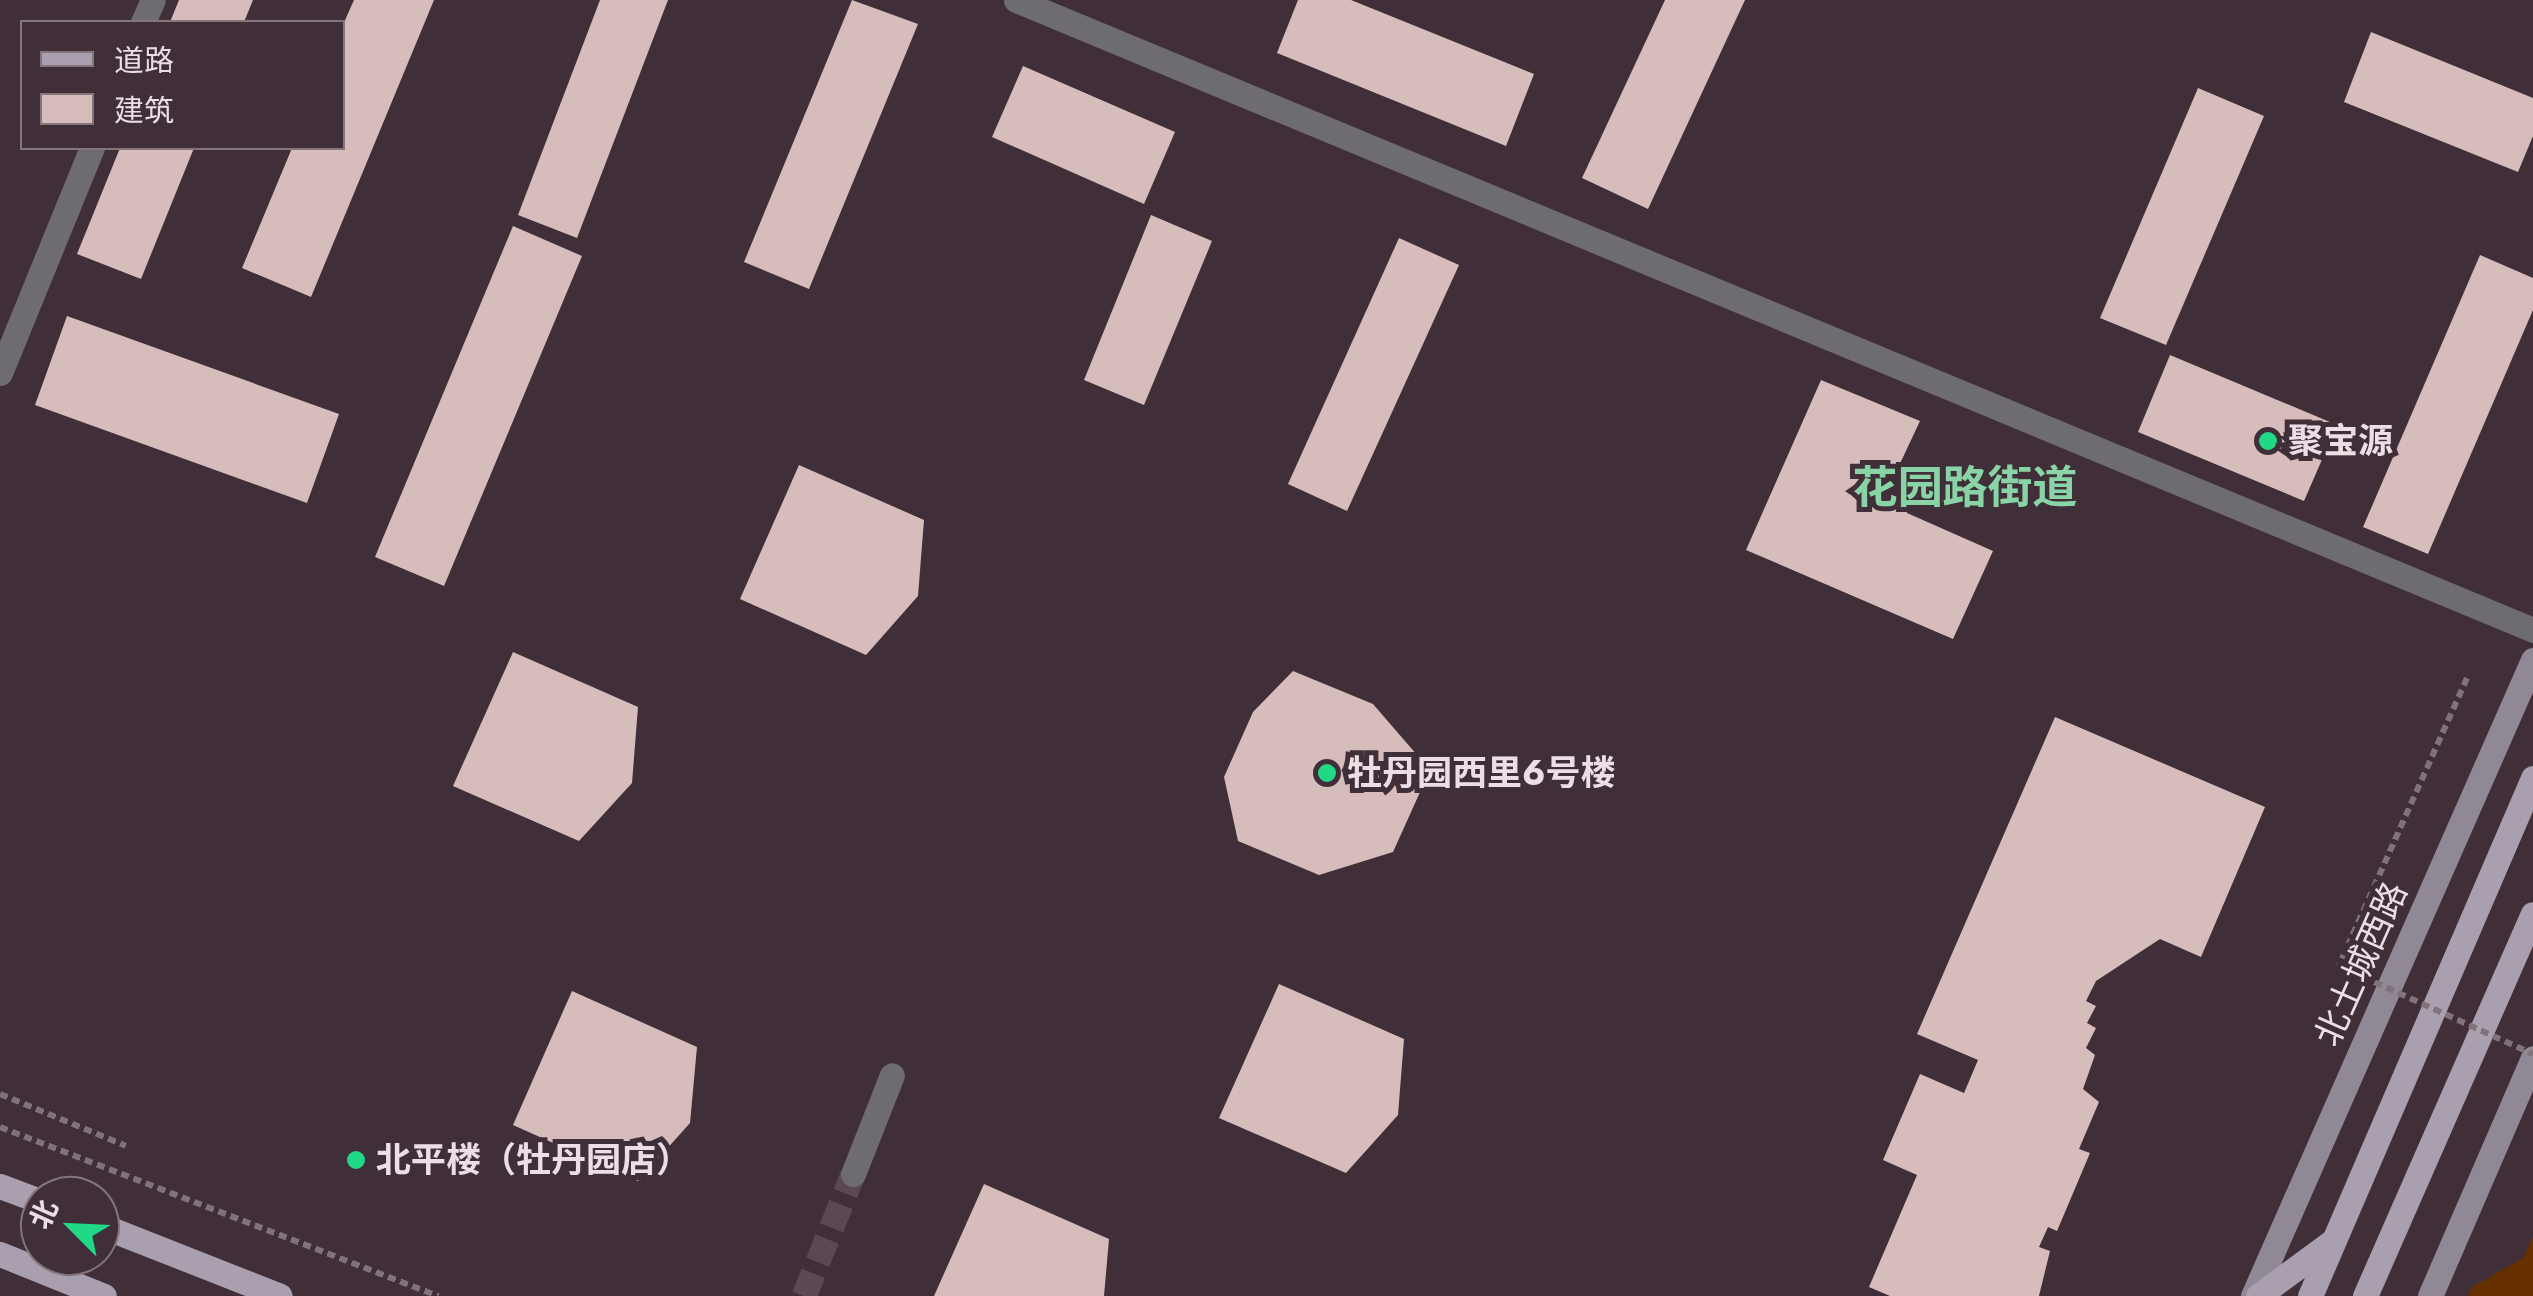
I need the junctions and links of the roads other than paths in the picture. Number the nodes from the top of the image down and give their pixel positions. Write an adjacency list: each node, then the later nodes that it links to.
1 (1016, 0): 4 (street)
2 (91, 150): 3 (street)
3 (0, 373)
4 (2533, 630)
5 (2533, 660): 16 (street, 北土城西路)
6 (2533, 778): 12 (main road)
7 (2533, 914): 18 (main road)
8 (2533, 1056): 19 (street)
9 (892, 1075): 10 (street)
10 (853, 1174)
11 (120, 1233): 15 (main road)
12 (2334, 1240): 16 (main road); 17 (main road)
13 (0, 1254): 14 (main road)
14 (104, 1296)
15 (280, 1296)
16 (2256, 1296)
17 (2310, 1296)
18 (2365, 1296)
19 (2430, 1296)

